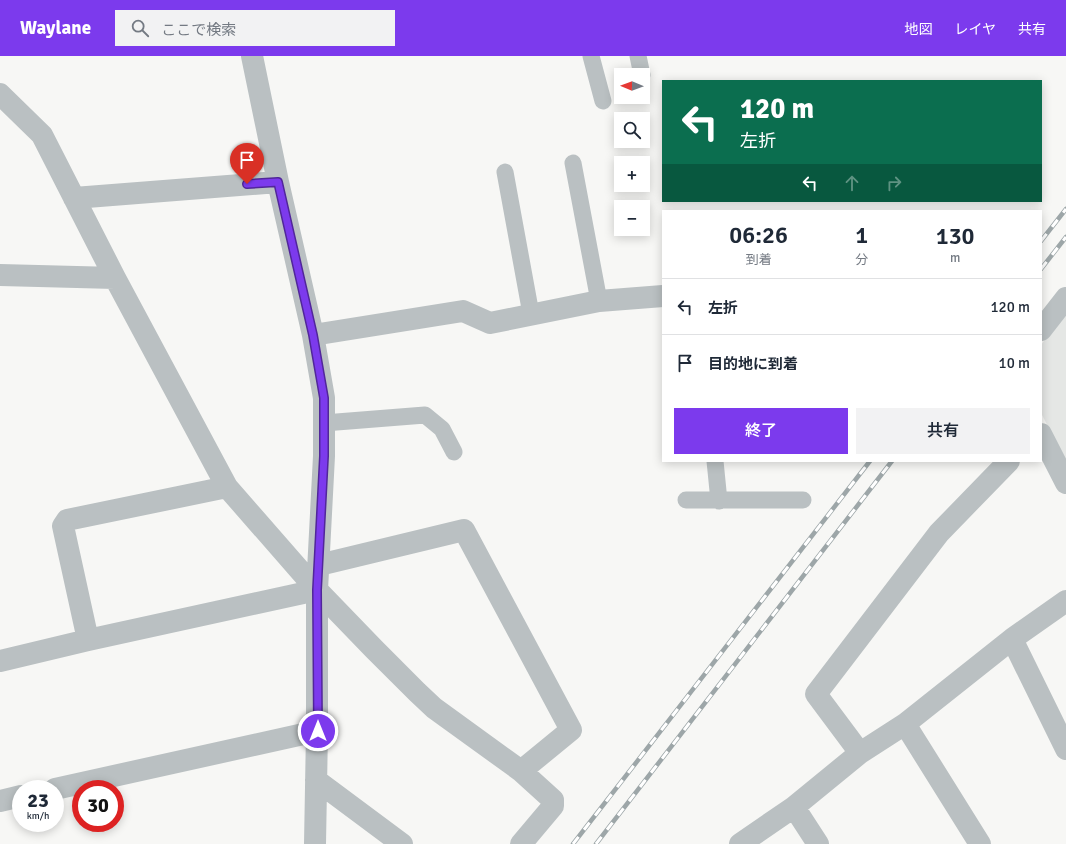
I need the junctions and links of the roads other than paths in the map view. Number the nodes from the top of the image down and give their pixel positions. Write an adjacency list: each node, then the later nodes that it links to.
1 (252, 56): 9 (street)
2 (590, 56): 6 (lane)
3 (638, 56): 4 (lane)
4 (641, 68)
5 (0, 94): 10 (street)
6 (603, 101)
7 (573, 163): 15 (lane)
8 (504, 172): 16 (lane)
9 (278, 182): 10 (street); 18 (street)
10 (74, 198): 12 (street)
11 (0, 275): 12 (street)
12 (115, 278): 25 (street)
13 (662, 296): 15 (street)
14 (1066, 298): 17 (street)
15 (599, 301): 16 (street)
16 (531, 314): 18 (street)
17 (1042, 329)
18 (313, 335): 19 (street)
19 (324, 423): 21 (lane); 29 (street)
20 (1042, 436): 24 (street)
21 (454, 452)
22 (715, 462): 28 (lane)
23 (1008, 462): 38 (street)
24 (1066, 483)
25 (227, 487): 30 (street); 33 (street)
26 (686, 500): 28 (lane)
27 (803, 500): 28 (lane)
28 (719, 501)
29 (319, 565): 30 (street); 39 (street)
30 (317, 590): 33 (street); 36 (street); 39 (street)
31 (1066, 601): 32 (street)
32 (1012, 639): 35 (street); 37 (street)
33 (88, 640): 34 (street)
34 (0, 662)
35 (905, 724): 38 (street); 50 (street)
36 (318, 731): 40 (street); 41 (street)
37 (1066, 749)
38 (860, 753): 44 (street)
39 (521, 771): 47 (street)
40 (316, 780): 45 (street); 46 (street)
41 (64, 787)
42 (12, 798): 43 (street)
43 (0, 801)
44 (794, 807): 48 (street); 49 (street)
45 (315, 844)
46 (402, 844)
47 (521, 844)
48 (740, 844)
49 (818, 844)
50 (980, 844)

